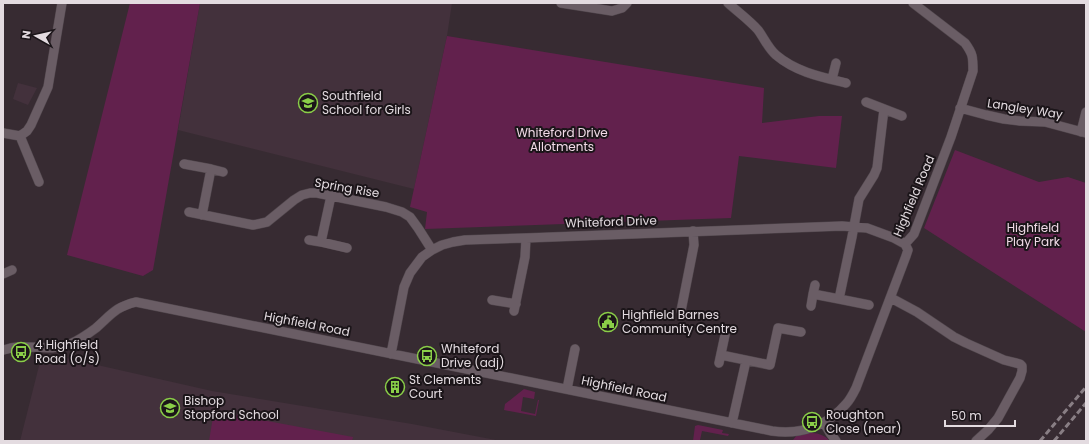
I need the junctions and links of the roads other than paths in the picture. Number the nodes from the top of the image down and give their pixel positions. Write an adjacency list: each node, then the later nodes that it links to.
1 (62, 3): 16 (street)
2 (561, 3): 5 (street)
3 (728, 3): 7 (street)
4 (913, 3): 10 (street, Highfield Road)
5 (626, 4)
6 (836, 63): 7 (street)
7 (832, 79): 8 (street)
8 (846, 83)
9 (866, 102): 11 (street)
10 (960, 108): 15 (street, Langley Way); 29 (street, Highfield Road)
11 (884, 109): 13 (street); 24 (street)
12 (1086, 112): 15 (street)
13 (902, 116)
14 (3, 133): 16 (street)
15 (1084, 133)
16 (20, 136): 20 (street)
17 (184, 164): 18 (street)
18 (211, 169): 19 (street); 23 (street)
19 (223, 172)
20 (39, 182)
21 (331, 196): 23 (street, Spring Rise); 28 (street); 31 (street, Spring Rise)
22 (189, 212): 23 (street, Spring Rise)
23 (202, 215)
24 (854, 226): 25 (street, Whiteford Drive); 29 (street, Whiteford Drive); 33 (street)
25 (693, 231): 26 (street, Whiteford Drive); 37 (street)
26 (526, 238): 31 (street, Whiteford Drive); 34 (street)
27 (309, 240): 28 (street)
28 (321, 242): 30 (street)
29 (905, 244): 32 (street, Highfield Road)
30 (348, 248)
31 (432, 250): 42 (street, Whiteford Drive)
32 (890, 298): 46 (street, Highfield Road); 48 (street)
33 (839, 299): 35 (street); 36 (street)
34 (492, 300)
35 (869, 305)
36 (811, 306)
37 (681, 311)
38 (802, 332): 43 (street)
39 (725, 335): 43 (street)
40 (575, 349): 44 (street)
41 (3, 350): 42 (street, Highfield Road)
42 (391, 354): 44 (street, Highfield Road)
43 (746, 360): 45 (street)
44 (567, 389): 45 (street, Highfield Road)
45 (732, 422): 46 (street, Highfield Road)
46 (824, 423): 47 (street)
47 (836, 441)
48 (976, 441)

